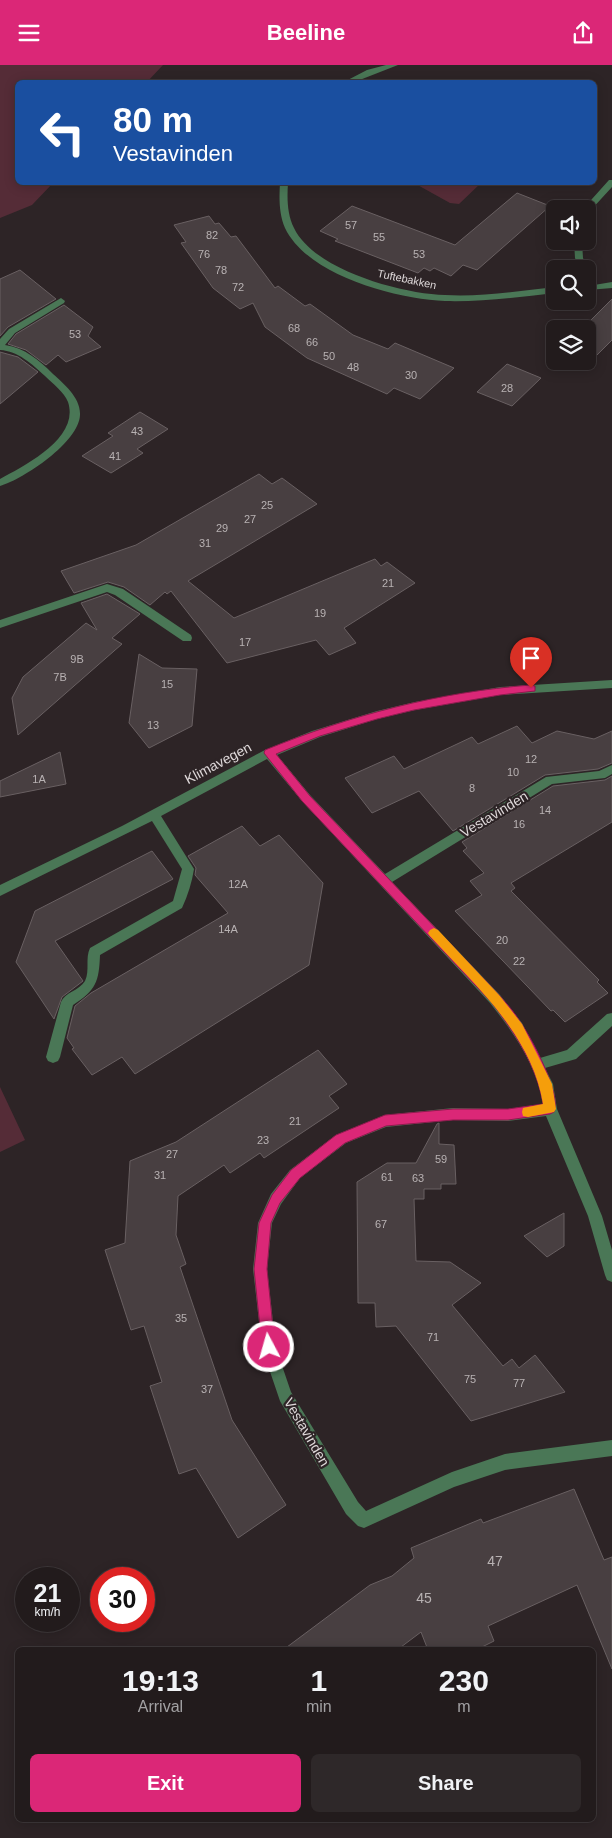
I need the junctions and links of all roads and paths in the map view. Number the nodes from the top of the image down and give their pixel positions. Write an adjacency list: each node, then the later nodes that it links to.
1 (394, 65): 2 (street)
2 (352, 80)
3 (612, 182): 5 (street)
4 (284, 185): 8 (street, Tuftebakken)
5 (595, 200)
6 (612, 285): 7 (street)
7 (596, 286)
8 (546, 291)
9 (61, 301): 10 (street)
10 (0, 346): 11 (street)
11 (0, 483)
12 (0, 625): 13 (street)
13 (187, 638)
14 (612, 684): 15 (street, Klimavegen)
15 (269, 753): 17 (street, Klimavegen); 18 (street)
16 (612, 769): 18 (street, Vestavinden)
17 (154, 815): 19 (street, Klimavegen); 21 (street)
18 (384, 881): 22 (street)
19 (2, 887)
20 (612, 1018): 22 (street)
21 (53, 1057)
22 (536, 1065): 23 (street)
23 (550, 1109): 24 (street); 25 (street, Vestavinden)
24 (612, 1275)
25 (612, 1448)

